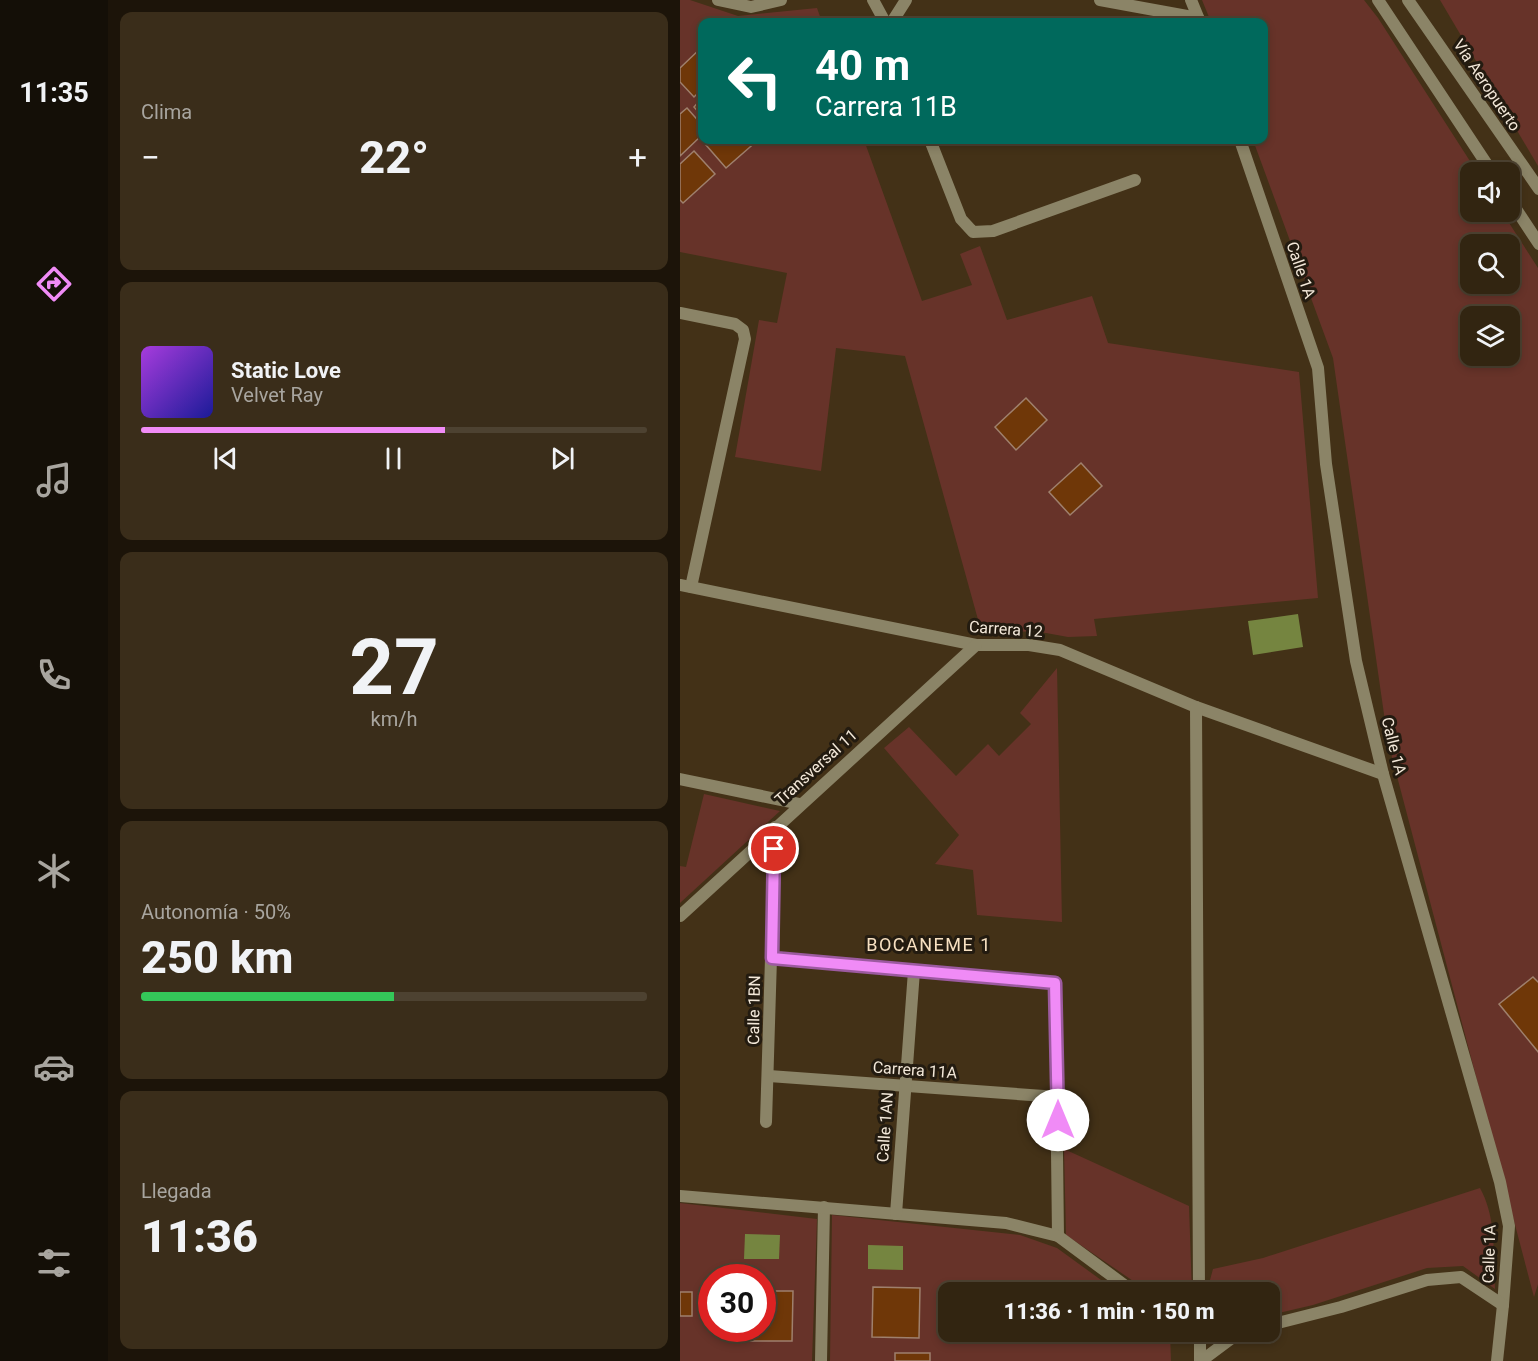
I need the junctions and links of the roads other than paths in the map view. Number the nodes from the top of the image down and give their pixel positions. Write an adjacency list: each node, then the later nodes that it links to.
1 (718, 0): 2 (street)
2 (780, 0)
3 (873, 0): 9 (street)
4 (906, 0): 10 (street)
5 (1100, 0): 11 (street)
6 (1191, 0): 12 (street)
7 (1378, 0): 15 (street)
8 (1409, 0): 17 (street, Vía Aeropuerto)
9 (883, 18)
10 (895, 18)
11 (1189, 18)
12 (1198, 18)
13 (932, 144): 16 (street)
14 (1241, 144): 24 (street, Calle 1A)
15 (1485, 162)
16 (1135, 180)
17 (1538, 189)
18 (1520, 216): 19 (street)
19 (1538, 244)
20 (680, 313): 21 (street)
21 (686, 586): 22 (street, Carrera 12)
22 (976, 645): 23 (street, Carrera 12); 26 (street, Transversal 11)
23 (1196, 707): 24 (street, Carrera 12); 40 (street)
24 (1383, 774): 41 (street, Calle 1A)
25 (680, 779): 26 (street)
26 (800, 804): 27 (street, Transversal 11)
27 (775, 827): 28 (street, Transversal 11); 29 (street, Calle 1BN)
28 (680, 916)
29 (772, 958): 30 (street); 31 (street, Calle 1BN)
30 (914, 971): 32 (street, Calle 1AN); 33 (street)
31 (769, 1076): 32 (street, Carrera 11A); 34 (street, Calle 1BN)
32 (905, 1086): 33 (street, Carrera 11A); 37 (street, Calle 1AN)
33 (1058, 1097): 38 (street)
34 (766, 1122)
35 (680, 1196): 36 (street)
36 (824, 1207): 37 (street); 45 (street)
37 (896, 1214): 38 (street)
38 (1058, 1236): 39 (street)
39 (1120, 1282)
40 (1199, 1282)
41 (1504, 1305): 42 (street); 47 (street, Calle 1A)
42 (1280, 1322)
43 (1200, 1342): 46 (street)
44 (1226, 1342): 46 (street)
45 (821, 1361)
46 (1200, 1361)
47 (1497, 1361)

